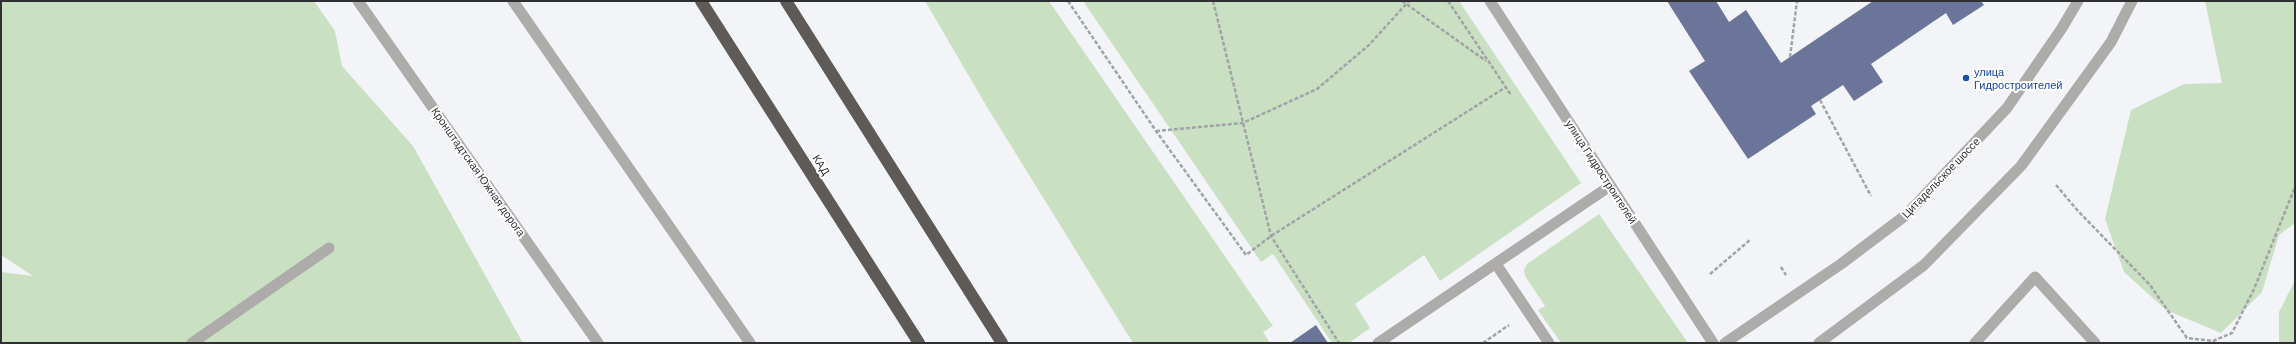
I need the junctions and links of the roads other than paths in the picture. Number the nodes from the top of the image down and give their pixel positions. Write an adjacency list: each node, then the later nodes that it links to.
1 (358, 1): 12 (street, Кронштадтская Южная дорога)
2 (513, 1): 13 (street)
3 (701, 1): 14 (highway, КАД)
4 (786, 1): 15 (highway)
5 (1490, 1): 8 (street, улица Гидростроителей)
6 (2078, 1): 19 (street, Цитадельское шоссе)
7 (2132, 1): 20 (street)
8 (1610, 186): 10 (street); 18 (street, улица Гидростроителей)
9 (329, 248): 11 (street)
10 (1496, 264): 16 (street); 17 (street)
11 (192, 343)
12 (598, 343)
13 (750, 343)
14 (918, 343)
15 (1002, 343)
16 (1378, 343)
17 (1549, 343)
18 (1713, 343)
19 (1725, 343)
20 (1819, 343)
21 (1975, 343): 22 (street)
22 (2095, 343)

